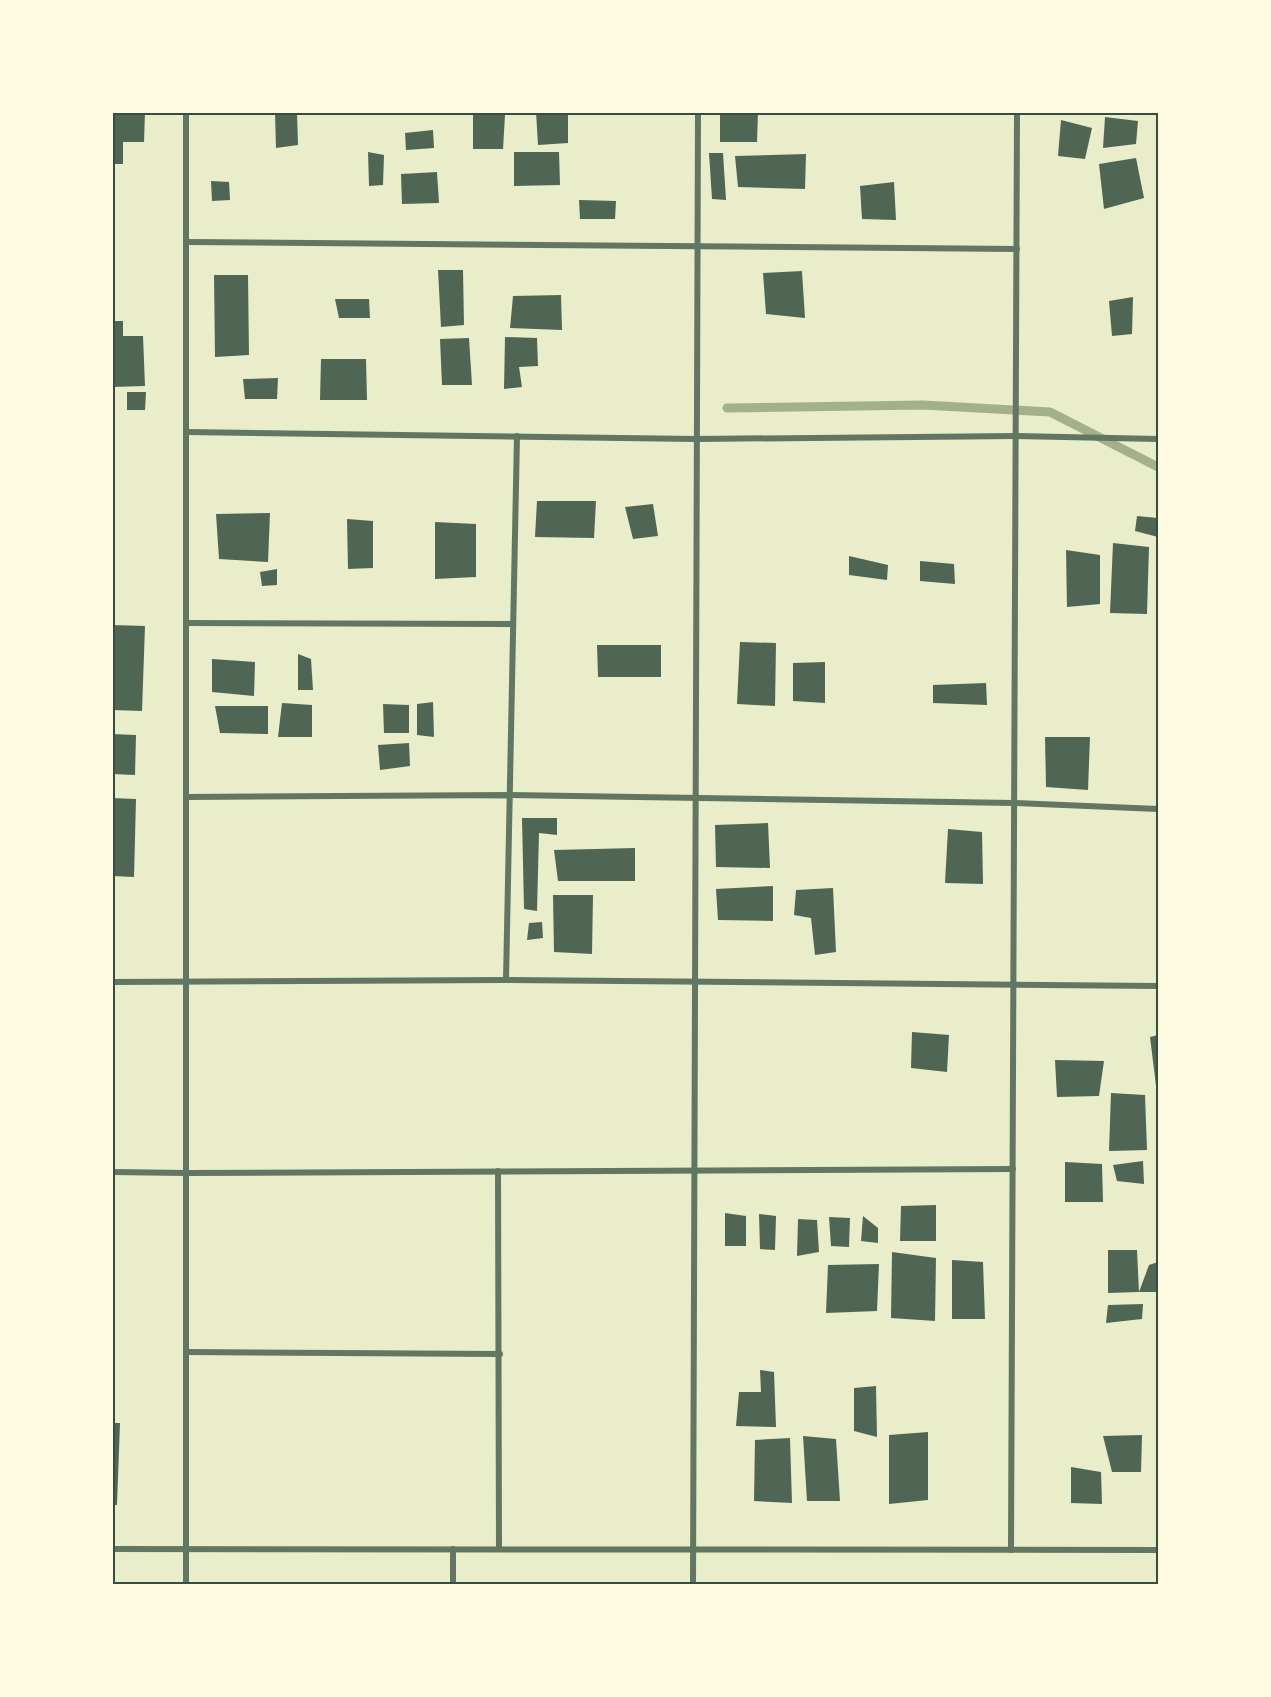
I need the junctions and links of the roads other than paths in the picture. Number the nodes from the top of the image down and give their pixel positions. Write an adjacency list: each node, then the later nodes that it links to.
1 (186, 112): 4 (street)
2 (698, 112): 5 (street)
3 (1017, 112): 6 (street)
4 (186, 242): 5 (street); 7 (street)
5 (698, 246): 6 (street); 10 (street)
6 (1017, 249): 9 (street)
7 (186, 432): 8 (street); 12 (street)
8 (517, 436): 10 (street); 13 (street)
9 (1016, 436): 10 (street); 11 (street); 17 (street)
10 (696, 438): 16 (street)
11 (1158, 439)
12 (186, 623): 13 (street); 15 (street)
13 (513, 624): 14 (street)
14 (510, 795): 15 (street); 16 (street); 19 (street)
15 (186, 797): 21 (street)
16 (695, 798): 17 (street); 22 (street)
17 (1014, 803): 18 (street); 23 (street)
18 (1158, 809)
19 (506, 980): 21 (street); 22 (street)
20 (112, 982): 21 (street)
21 (186, 982): 29 (street)
22 (695, 982): 23 (street); 26 (street)
23 (1013, 984): 24 (street); 25 (street)
24 (1158, 986)
25 (1013, 1169): 26 (street); 37 (street)
26 (694, 1170): 27 (street); 36 (street)
27 (498, 1171): 29 (street); 31 (street)
28 (112, 1172): 29 (street)
29 (186, 1173): 30 (street)
30 (186, 1352): 31 (street); 33 (street)
31 (500, 1354): 35 (street)
32 (112, 1549): 33 (street)
33 (186, 1549): 34 (street); 39 (street)
34 (453, 1549): 35 (street); 40 (street)
35 (499, 1549): 36 (street)
36 (693, 1550): 37 (street); 41 (street)
37 (1011, 1550): 38 (street)
38 (1158, 1550)
39 (186, 1584)
40 (453, 1584)
41 (693, 1584)

